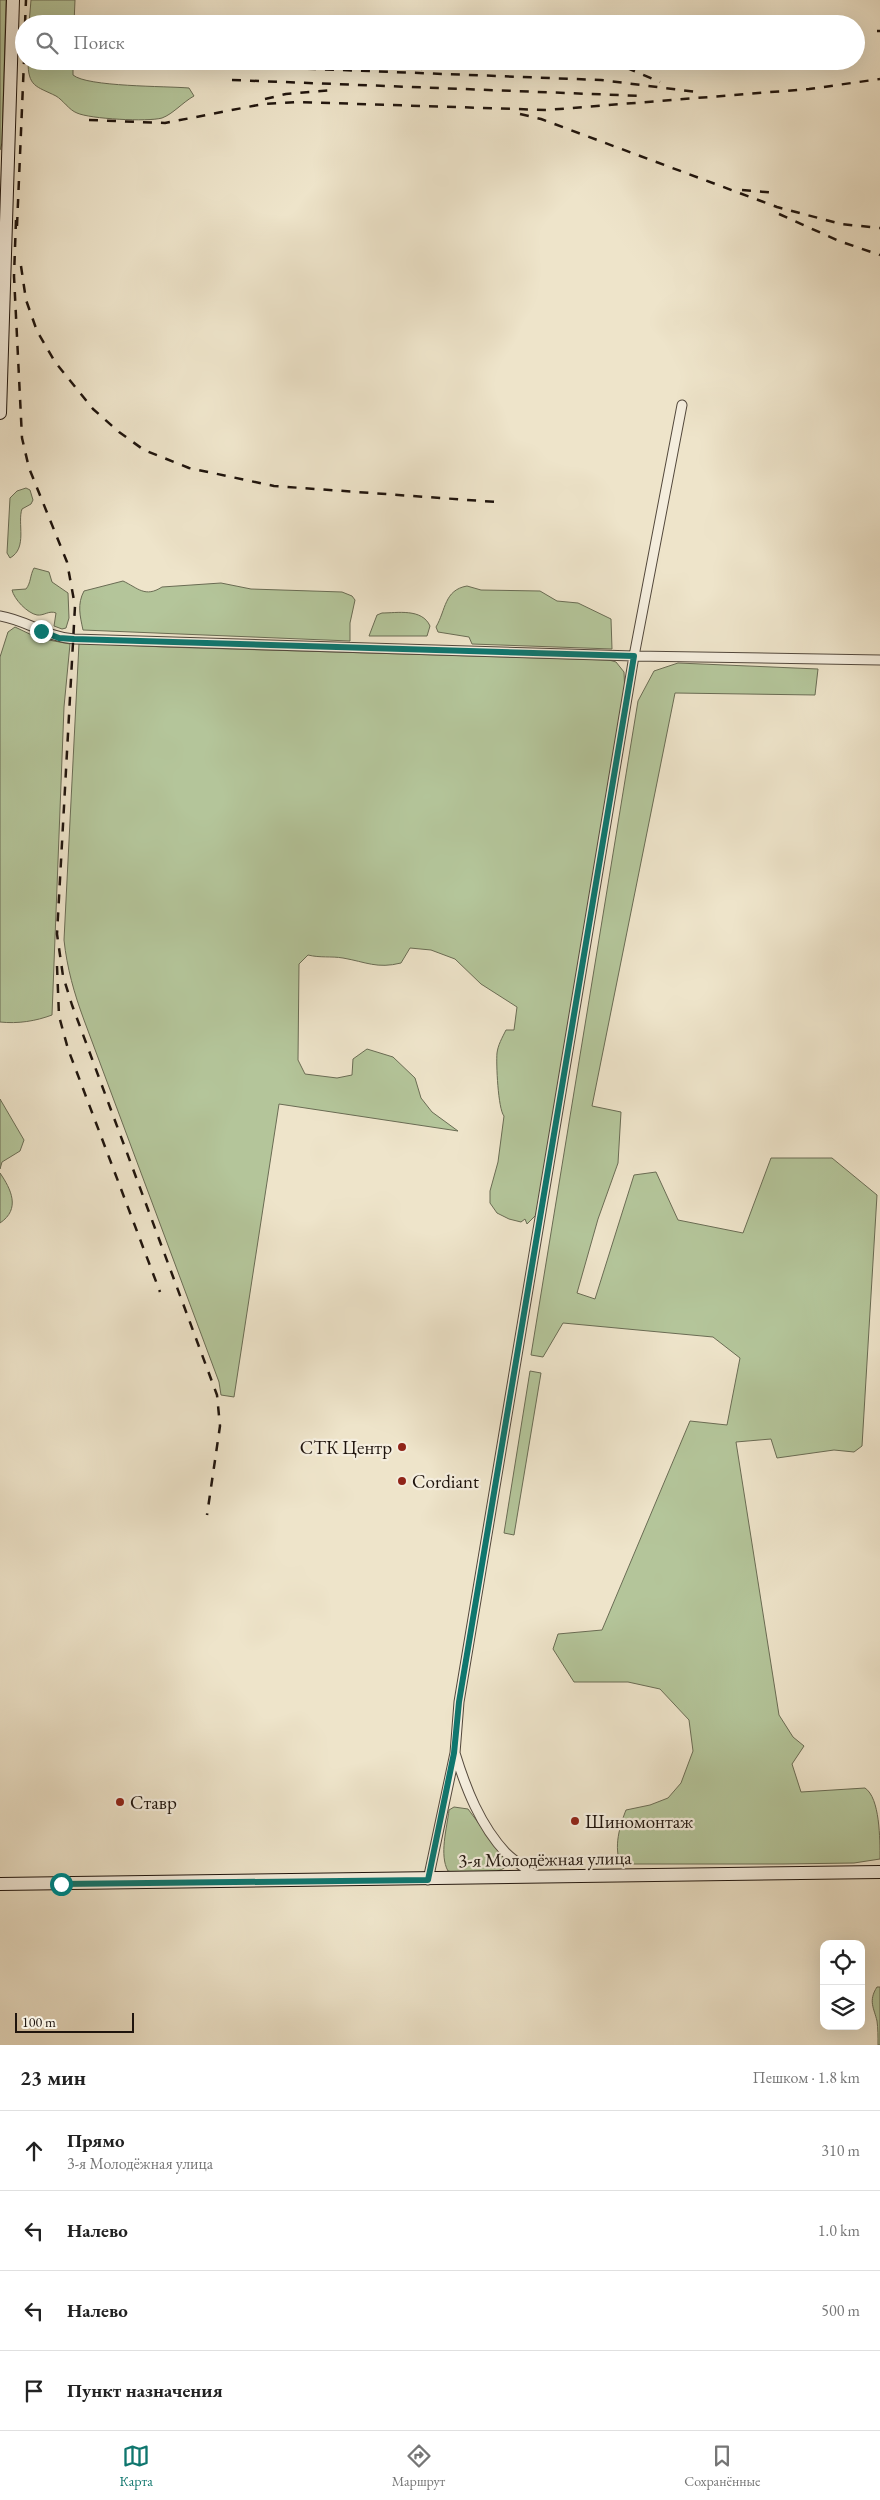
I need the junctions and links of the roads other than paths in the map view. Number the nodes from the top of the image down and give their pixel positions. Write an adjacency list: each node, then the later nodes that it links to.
1 (13, 0): 3 (main road)
2 (682, 405): 5 (street)
3 (0, 413)
4 (0, 616): 5 (street)
5 (634, 656): 6 (street); 7 (street)
6 (880, 660)
7 (454, 1753): 9 (street); 10 (street)
8 (880, 1872): 9 (main road, 3-я Молодёжная улица)
9 (538, 1878): 10 (main road, 3-я Молодёжная улица)
10 (428, 1880): 11 (main road, 3-я Молодёжная улица)
11 (0, 1884)

